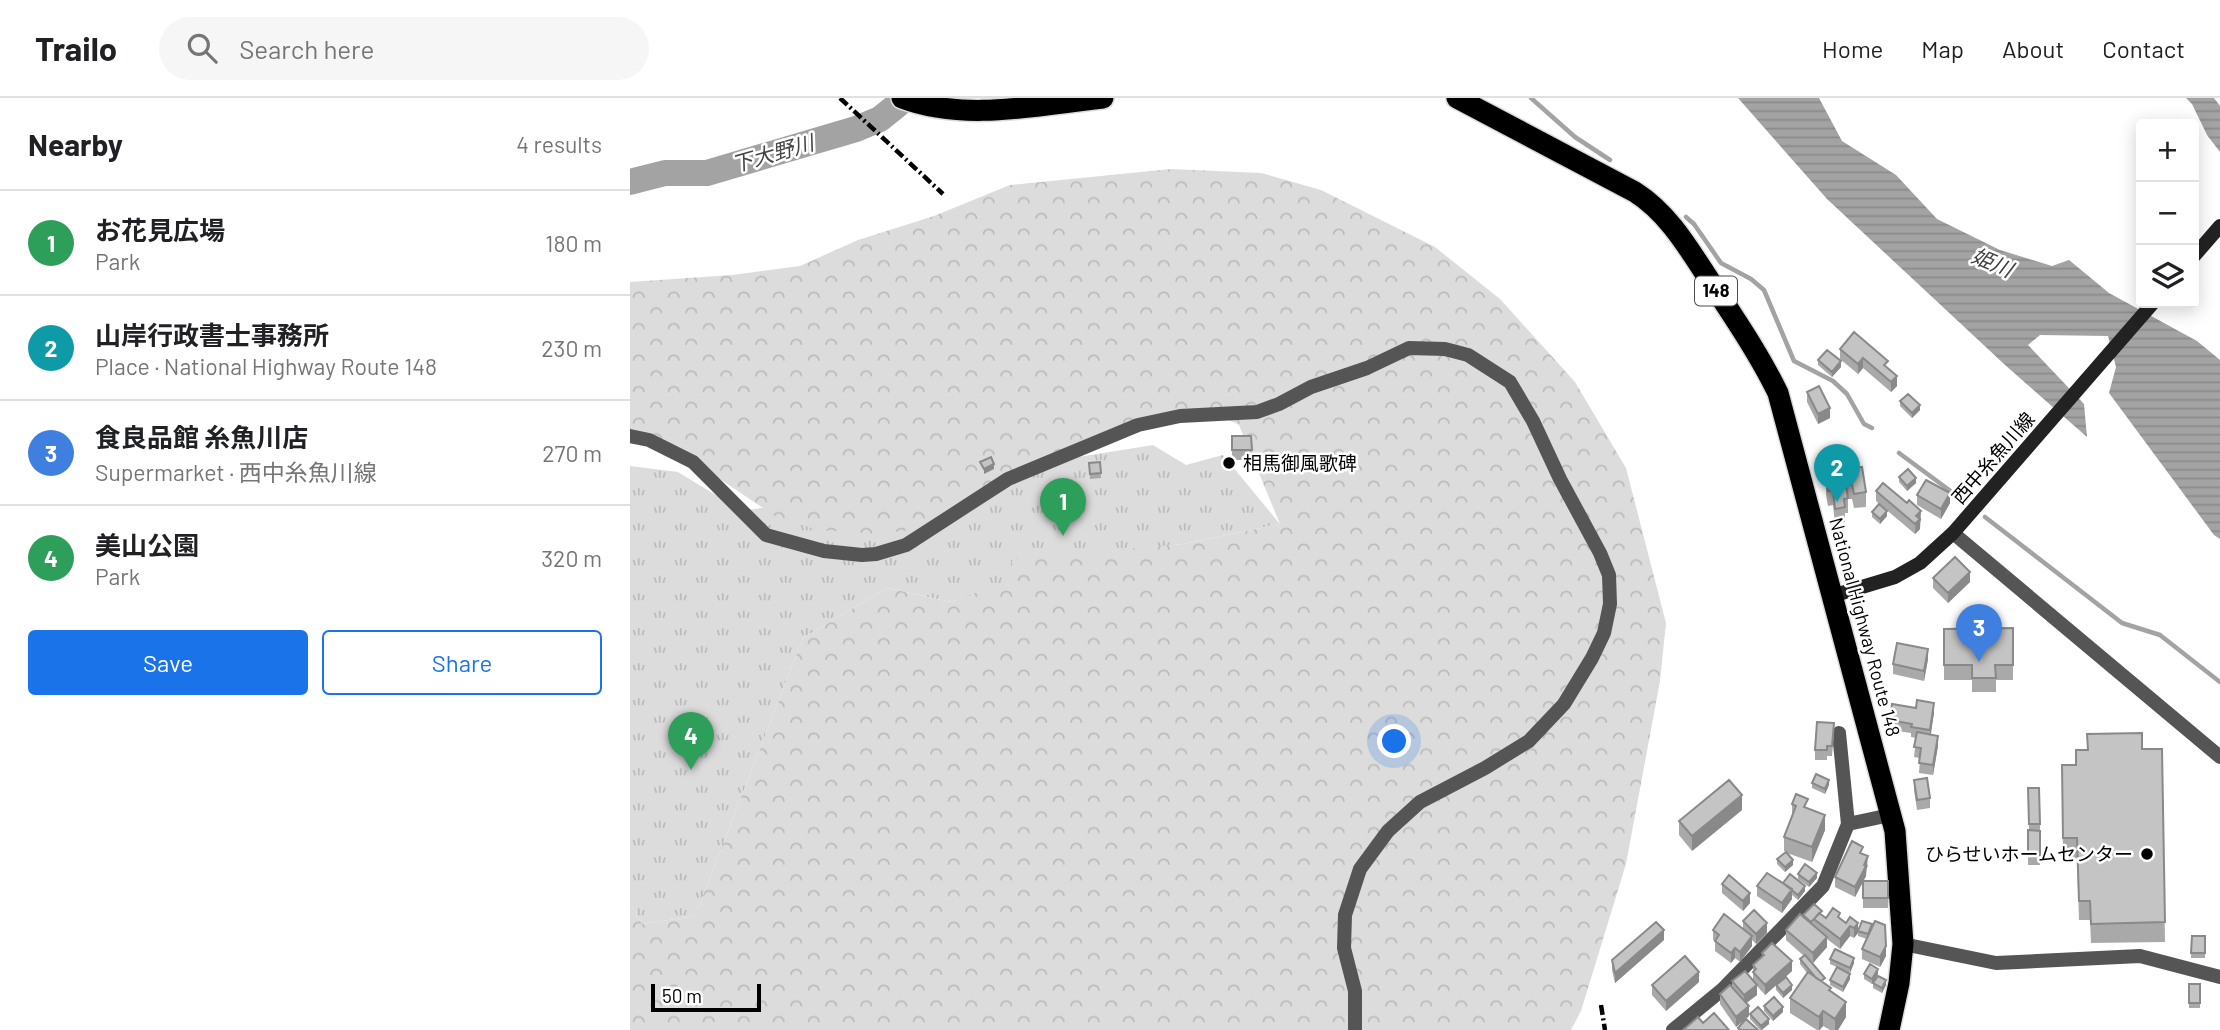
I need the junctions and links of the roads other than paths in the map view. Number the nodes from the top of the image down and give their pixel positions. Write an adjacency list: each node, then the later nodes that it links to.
1 (1103, 98): 3 (highway)
2 (1457, 98): 9 (highway, National Highway Route 148 / 148)
3 (910, 101)
4 (2220, 226): 5 (main road)
5 (2199, 250)
6 (2149, 308): 8 (main road, 西中糸魚川線)
7 (630, 436): 16 (street)
8 (1953, 533): 9 (main road, 西中糸魚川線); 11 (street)
9 (1832, 596): 12 (highway, National Highway Route 148 / 148)
10 (1839, 733): 13 (street)
11 (2220, 757)
12 (1890, 815): 13 (street); 14 (highway, National Highway Route 148 / 148)
13 (1848, 824): 17 (street)
14 (1903, 944): 15 (street); 18 (highway, National Highway Route 148 / 148)
15 (2220, 977)
16 (1355, 1030)
17 (1673, 1030)
18 (1889, 1030)

